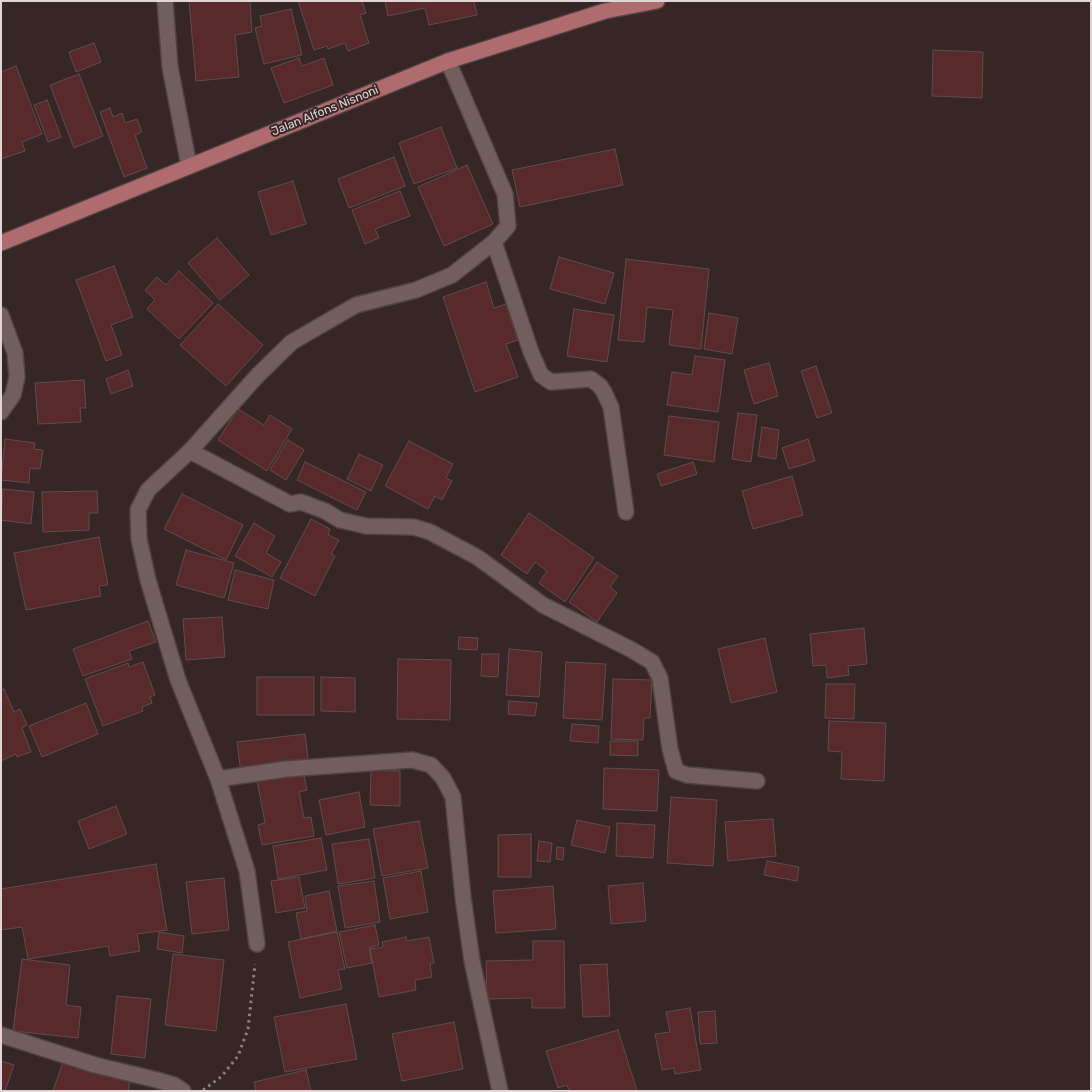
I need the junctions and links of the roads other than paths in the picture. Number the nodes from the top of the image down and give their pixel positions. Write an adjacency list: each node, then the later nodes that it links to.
1 (165, 1): 4 (street)
2 (657, 1): 3 (main road, Jalan Alfons Nisnoni)
3 (448, 61): 4 (main road, Jalan Alfons Nisnoni); 5 (street)
4 (189, 166): 6 (main road, Jalan Alfons Nisnoni)
5 (494, 242): 9 (street); 10 (street)
6 (1, 243)
7 (1, 315): 8 (street)
8 (1, 412)
9 (190, 451): 11 (street); 12 (street)
10 (626, 512)
11 (218, 779): 13 (street); 16 (street)
12 (757, 781)
13 (257, 944)
14 (1, 1035): 15 (street)
15 (183, 1091)
16 (500, 1091)

